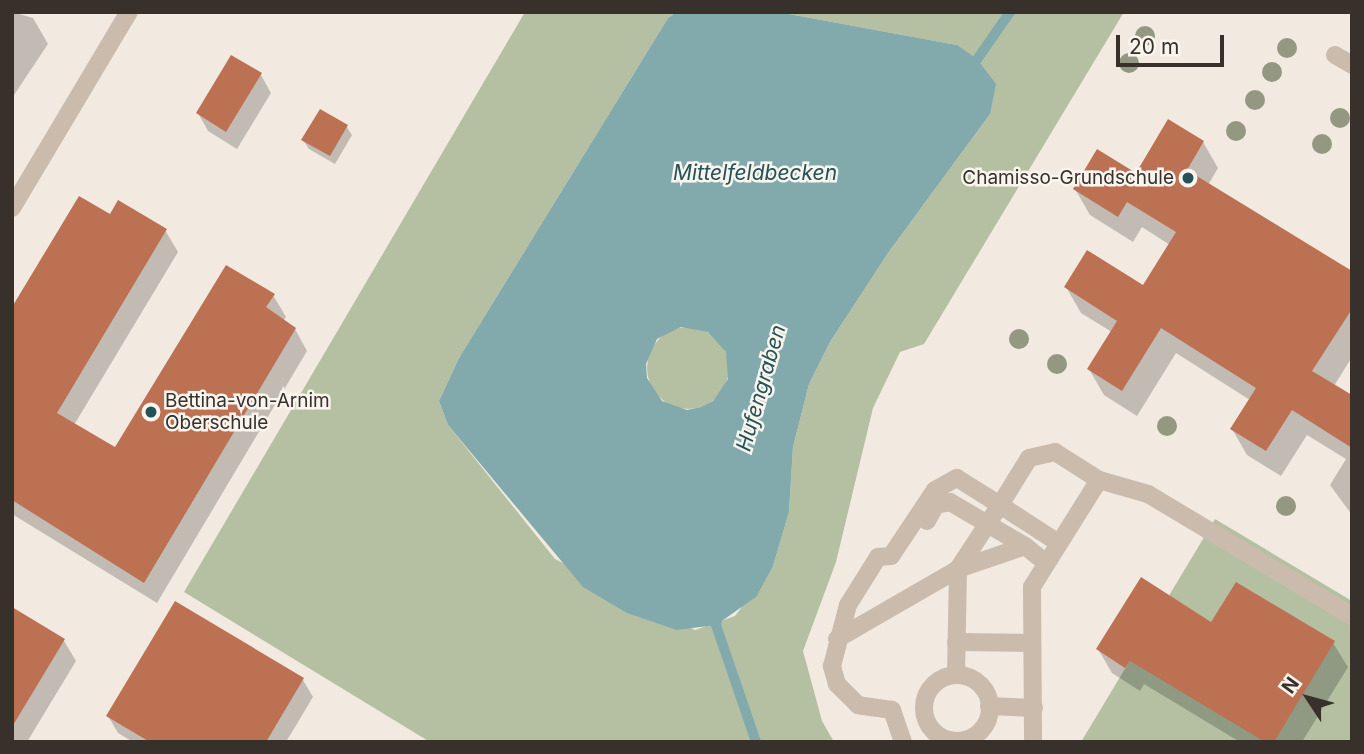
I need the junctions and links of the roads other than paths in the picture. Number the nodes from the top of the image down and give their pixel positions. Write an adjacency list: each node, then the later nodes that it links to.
1 (129, 12): 4 (lane)
2 (1335, 55): 3 (lane)
3 (1352, 65)
4 (12, 208)
5 (1099, 480): 6 (lane); 8 (lane); 13 (lane)
6 (1000, 505): 7 (lane); 8 (lane); 10 (lane)
7 (988, 524): 9 (lane); 10 (lane); 12 (lane)
8 (1057, 542): 11 (lane)
9 (1024, 546): 11 (lane); 12 (lane)
10 (891, 556): 14 (lane)
11 (1045, 562): 16 (lane)
12 (958, 569): 14 (lane); 15 (lane)
13 (1352, 616)
14 (837, 639): 21 (lane)
15 (956, 642): 16 (lane); 17 (lane)
16 (1032, 643): 20 (lane)
17 (956, 675): 18 (lane); 19 (lane)
18 (924, 706): 21 (lane); 22 (lane)
19 (989, 706): 20 (lane); 22 (lane)
20 (1034, 708): 24 (lane)
21 (892, 710): 23 (lane)
22 (951, 741)
23 (903, 742)
24 (1033, 742)

